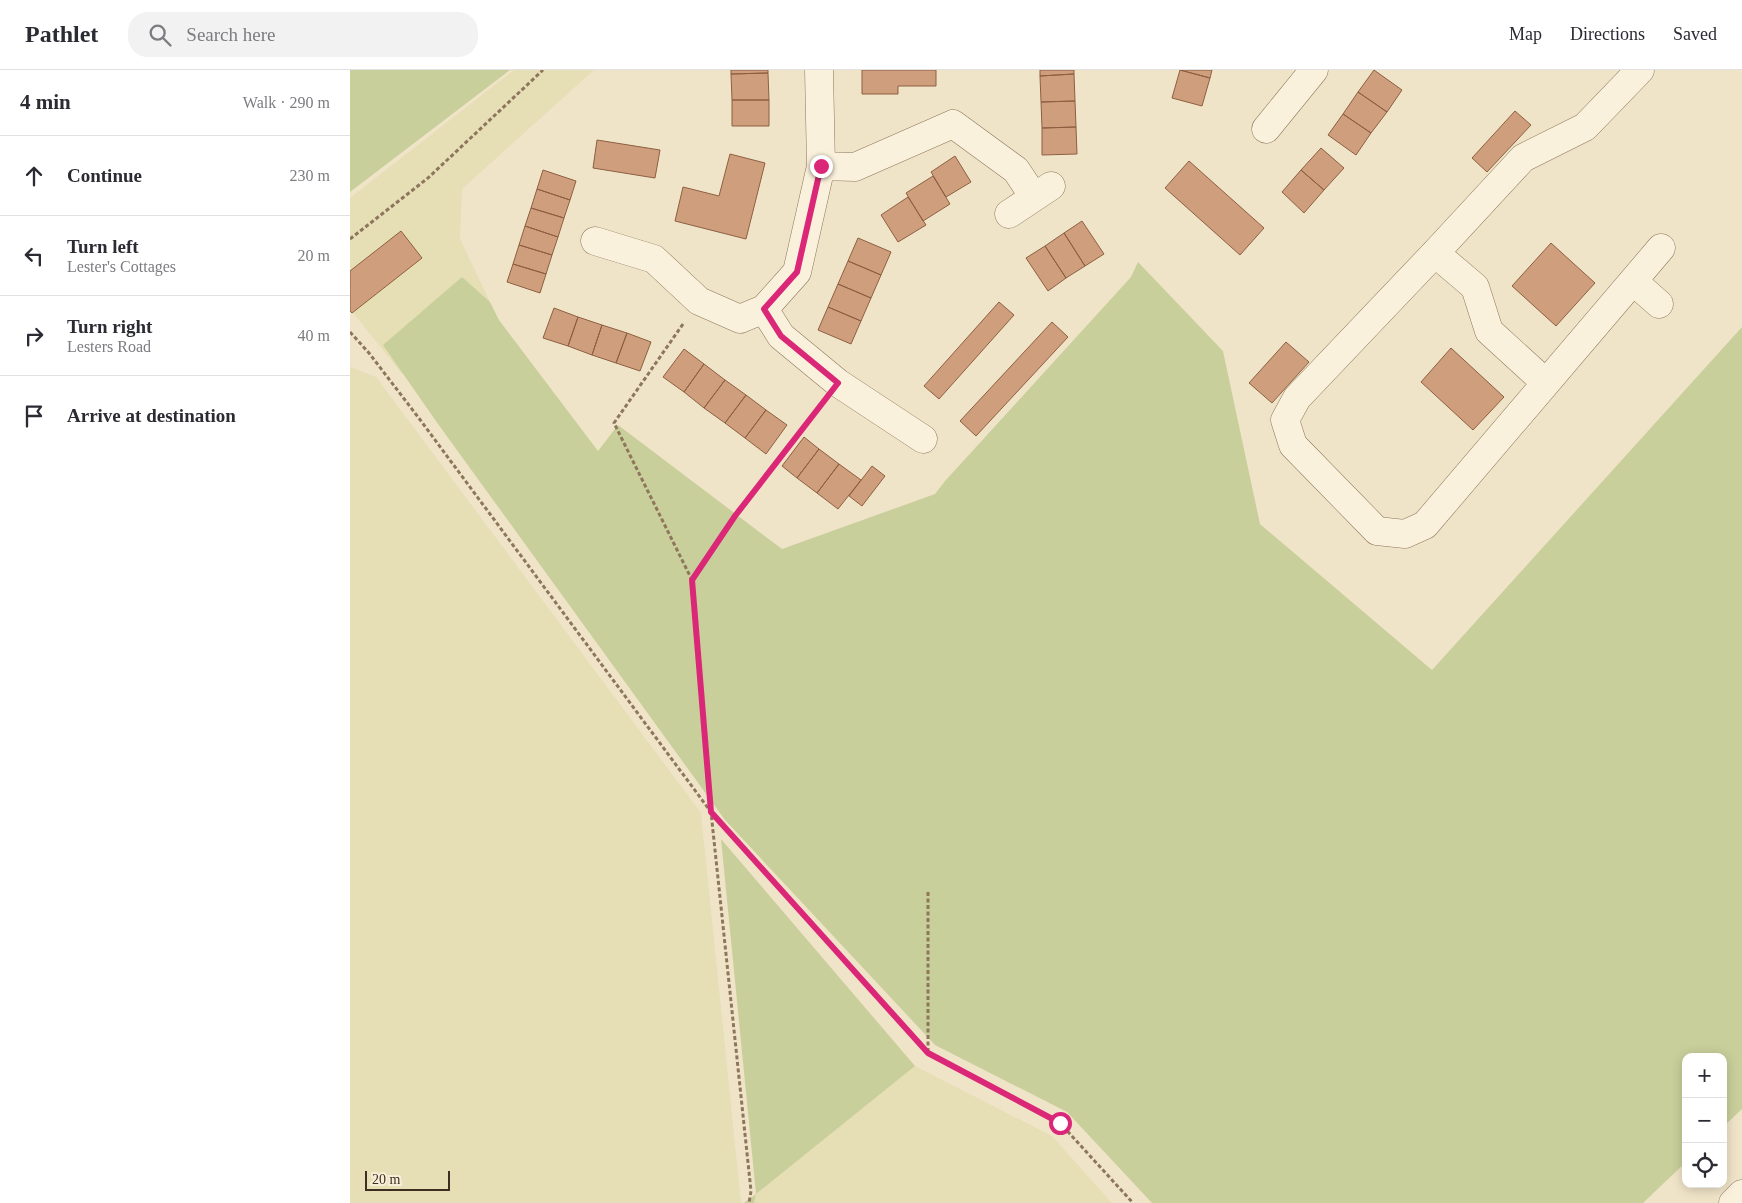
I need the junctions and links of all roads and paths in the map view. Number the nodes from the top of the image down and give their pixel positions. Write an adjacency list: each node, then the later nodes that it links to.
1 (543, 70): 8 (path)
2 (820, 70): 6 (street)
3 (1314, 70): 5 (street)
4 (1640, 70): 11 (street)
5 (1266, 129)
6 (821, 166): 7 (street); 15 (street)
7 (1009, 214)
8 (350, 239)
9 (594, 241): 13 (street)
10 (1661, 248): 12 (street)
11 (1435, 253): 18 (street); 18 (street)
12 (1633, 281): 14 (street); 18 (street)
13 (699, 301): 15 (street); 20 (path)
14 (1659, 304)
15 (764, 309): 17 (street)
16 (350, 332): 21 (path)
17 (838, 383): 19 (street); 20 (path)
18 (1546, 383)
19 (923, 439)
20 (692, 580): 21 (path)
21 (711, 812): 23 (path); 25 (path)
22 (928, 890): 23 (path)
23 (928, 1053): 26 (path)
24 (1742, 1194): 27 (street)
25 (749, 1203)
26 (1133, 1203)
27 (1733, 1203)

